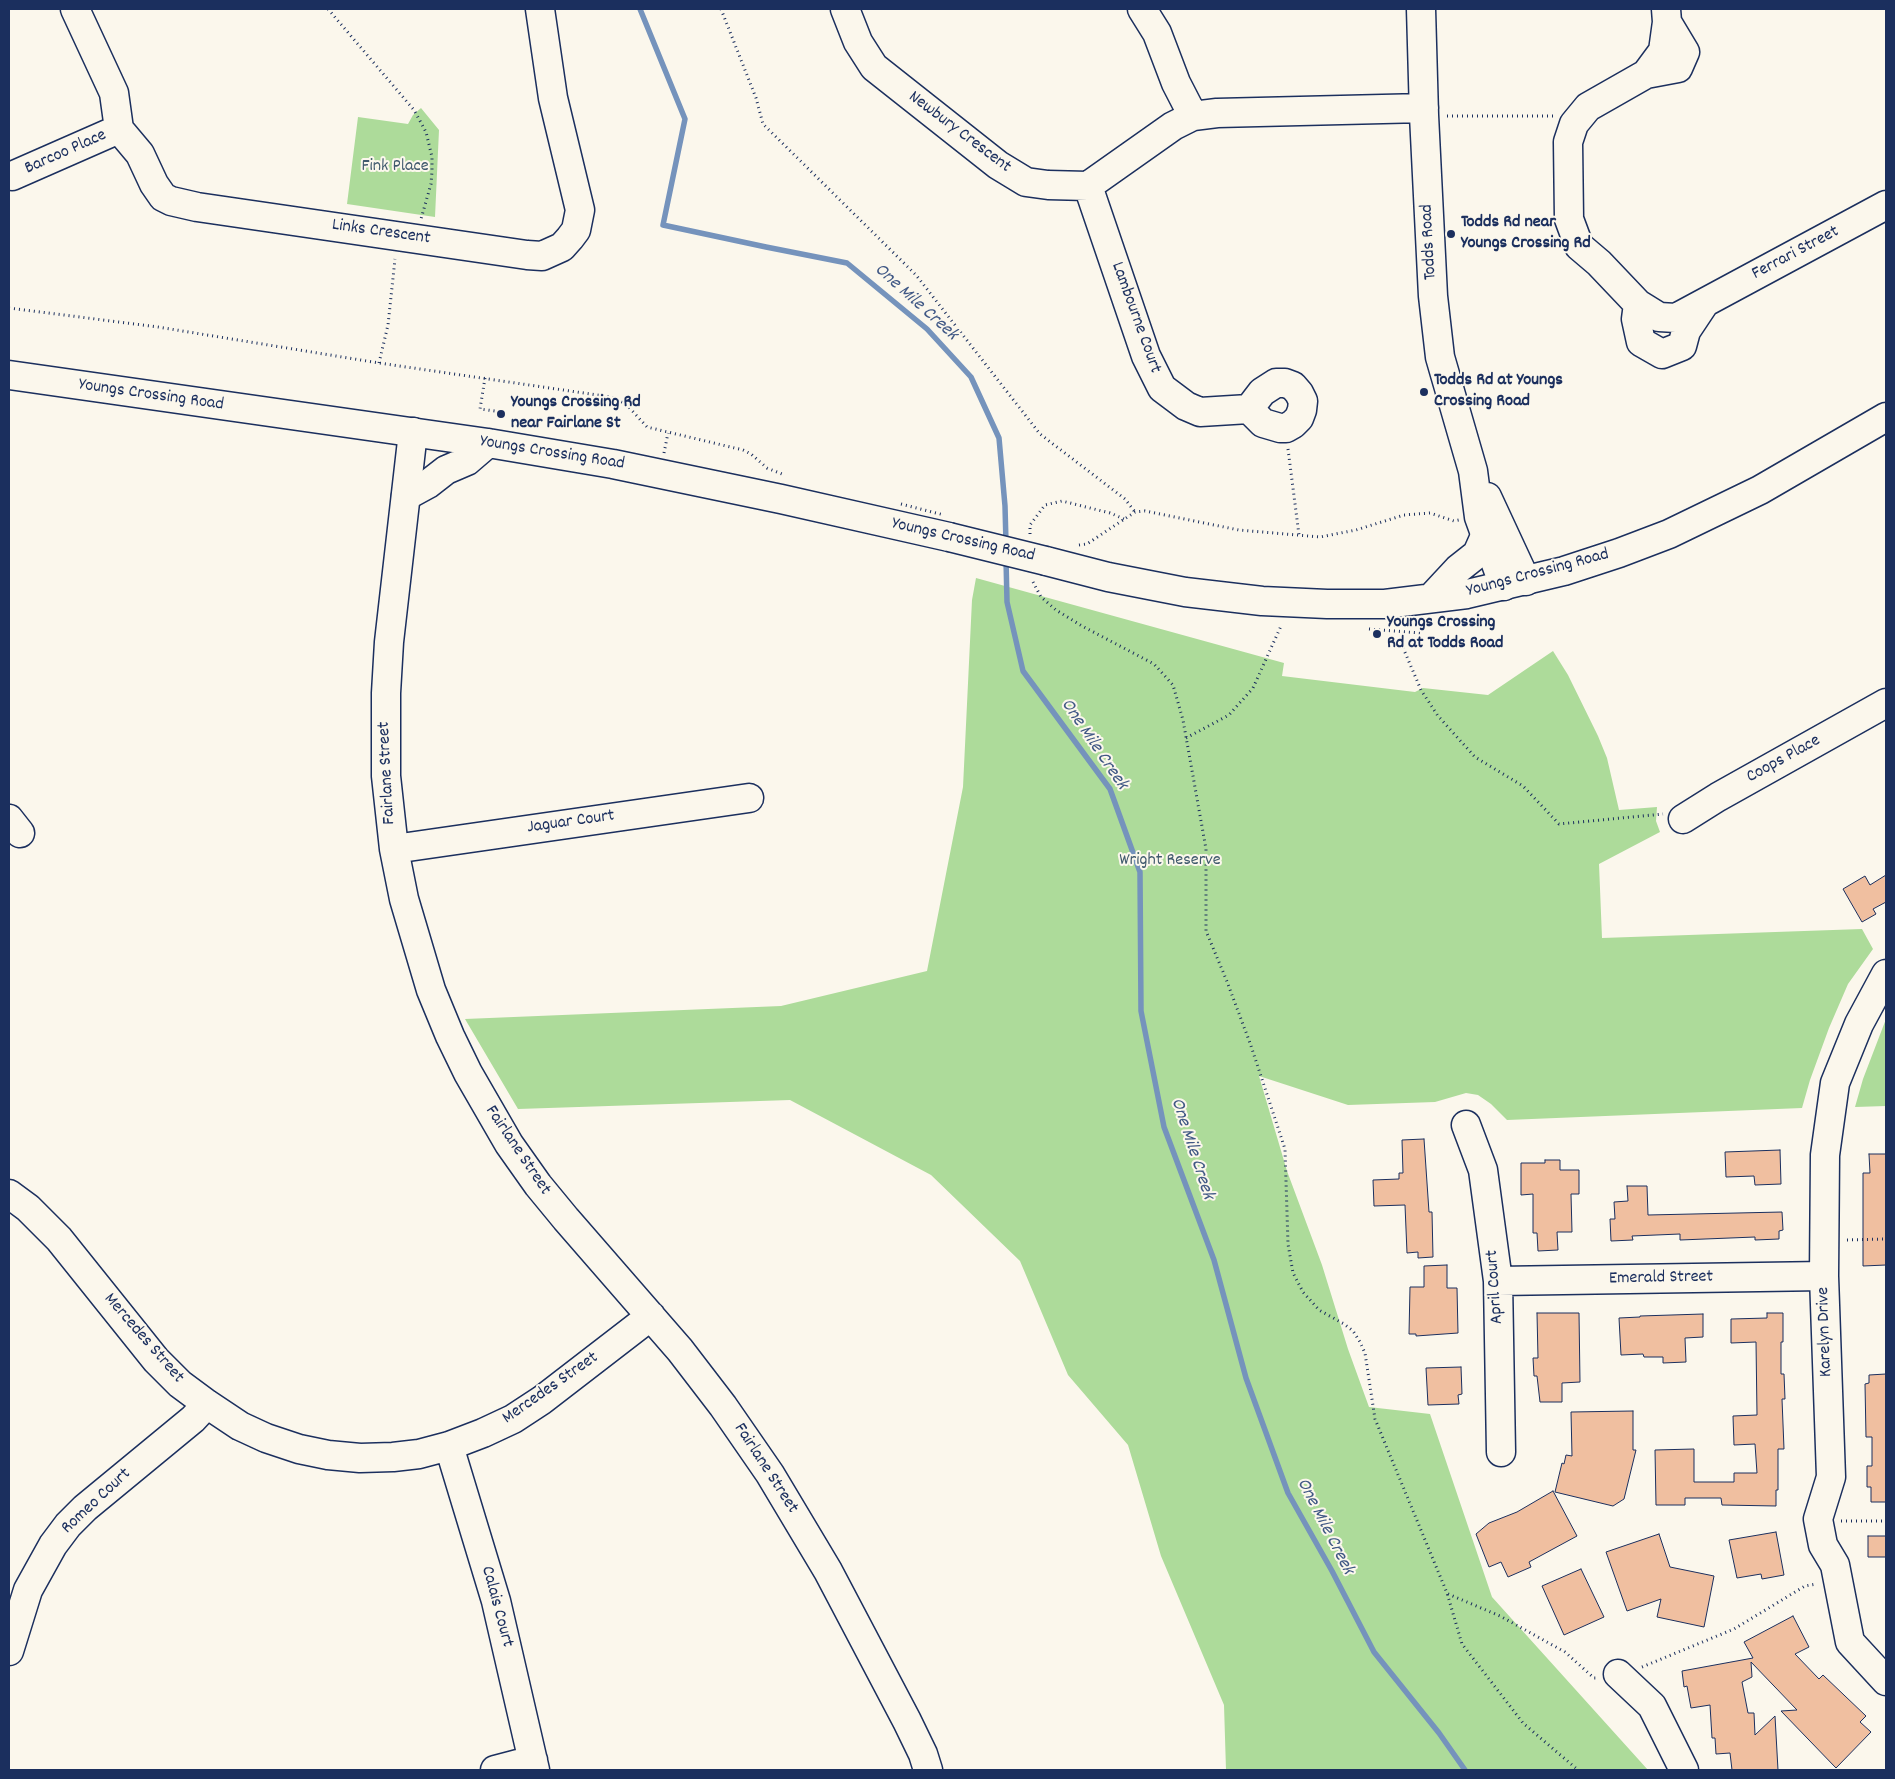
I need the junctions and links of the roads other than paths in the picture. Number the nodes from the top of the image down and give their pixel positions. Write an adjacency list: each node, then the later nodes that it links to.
1 (75, 9): 9 (street)
2 (540, 9): 9 (street, Links Crescent)
3 (845, 9): 11 (street, Newbury Crescent)
4 (1142, 9): 8 (street)
5 (1421, 9): 7 (street, Todds Road)
6 (1667, 15): 14 (street, Ferrari Street)
7 (1424, 111): 8 (street); 20 (street, Todds Road)
8 (1193, 116): 11 (street)
9 (119, 129): 10 (street, Barcoo Place)
10 (12, 176)
11 (1088, 186): 16 (street, Lambourne Court)
12 (1886, 205): 13 (street, Ferrari Street)
13 (1705, 303): 14 (street, Ferrari Street); 14 (street, Ferrari Street)
14 (1638, 304)
15 (9, 375): 18 (street, Youngs Crossing Road)
16 (1249, 409): 16 (street)
17 (1886, 417): 23 (street, Youngs Crossing Road)
18 (413, 432): 19 (street, Youngs Crossing Road); 21 (street, Fairlane Street)
19 (488, 443): 21 (street); 24 (street, Youngs Crossing Road, bridge)
20 (1473, 471): 22 (street, Todds Road); 23 (street, Todds Road)
21 (406, 496): 28 (street, Fairlane Street)
22 (1485, 536): 23 (street, Todds Road); 24 (street)
23 (1515, 584): 24 (street, Youngs Crossing Road)
24 (1431, 598)
25 (1886, 704): 27 (street, Coops Place)
26 (749, 798): 28 (street, Jaguar Court)
27 (1683, 819)
28 (394, 849): 34 (street, Fairlane Street)
29 (1886, 974): 32 (street, Karelyn Drive)
30 (1466, 1125): 33 (street, April Court)
31 (9, 1194): 35 (street, Mercedes Street)
32 (1824, 1276): 33 (street, Emerald Street); 40 (street, Karelyn Drive)
33 (1498, 1282): 37 (street, April Court)
34 (651, 1316): 36 (street, Mercedes Street); 43 (street, Fairlane Street)
35 (207, 1404): 36 (street, Mercedes Street); 38 (street, Romeo Court)
36 (449, 1446): 41 (street, Calais Court)
37 (1501, 1452)
38 (9, 1651)
39 (1618, 1674): 44 (street)
40 (1886, 1681)
41 (534, 1765): 42 (street)
42 (495, 1770)
43 (928, 1770)
44 (1684, 1770)

